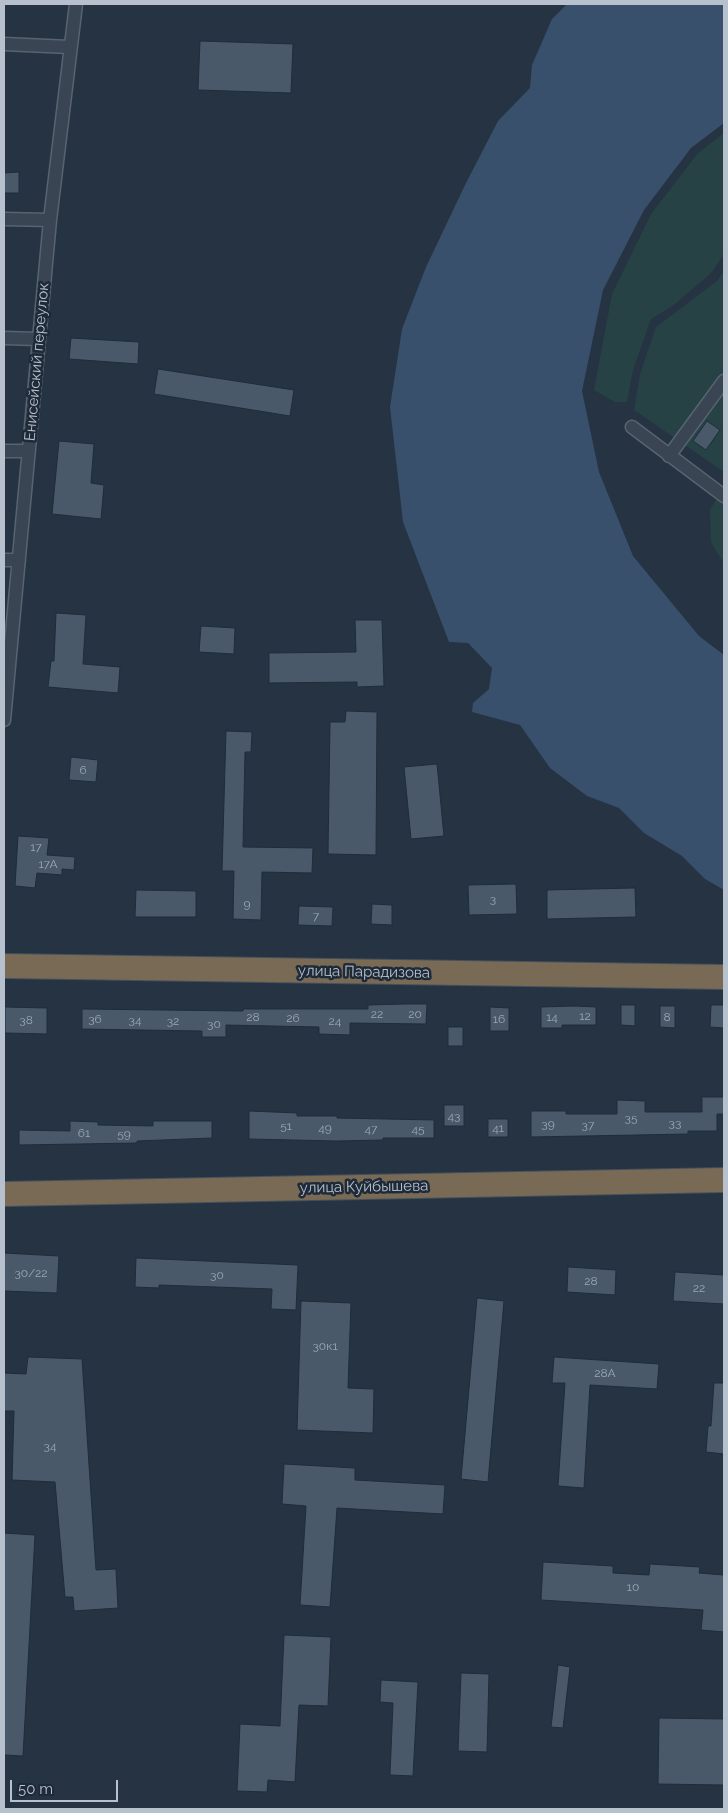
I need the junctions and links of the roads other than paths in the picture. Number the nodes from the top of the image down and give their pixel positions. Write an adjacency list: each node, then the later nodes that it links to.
1 (76, 4): 3 (street, Енисейский переулок)
2 (4, 44): 3 (street)
3 (69, 47): 5 (street, Енисейский переулок)
4 (4, 219): 5 (street)
5 (50, 220): 7 (street, Енисейский переулок)
6 (4, 338): 7 (street)
7 (39, 339): 11 (street, Енисейский переулок)
8 (724, 381): 12 (street)
9 (632, 427): 12 (street)
10 (4, 451): 11 (street)
11 (29, 452): 15 (street, Енисейский переулок)
12 (669, 456): 13 (street)
13 (724, 496)
14 (4, 560): 15 (street)
15 (19, 560): 16 (street, Енисейский переулок)
16 (6, 689): 17 (street, Енисейский переулок)
17 (4, 720)
18 (4, 966): 19 (highway, улица Парадизова)
19 (724, 977)
20 (724, 1180): 21 (highway, улица Куйбышева)
21 (4, 1194)

